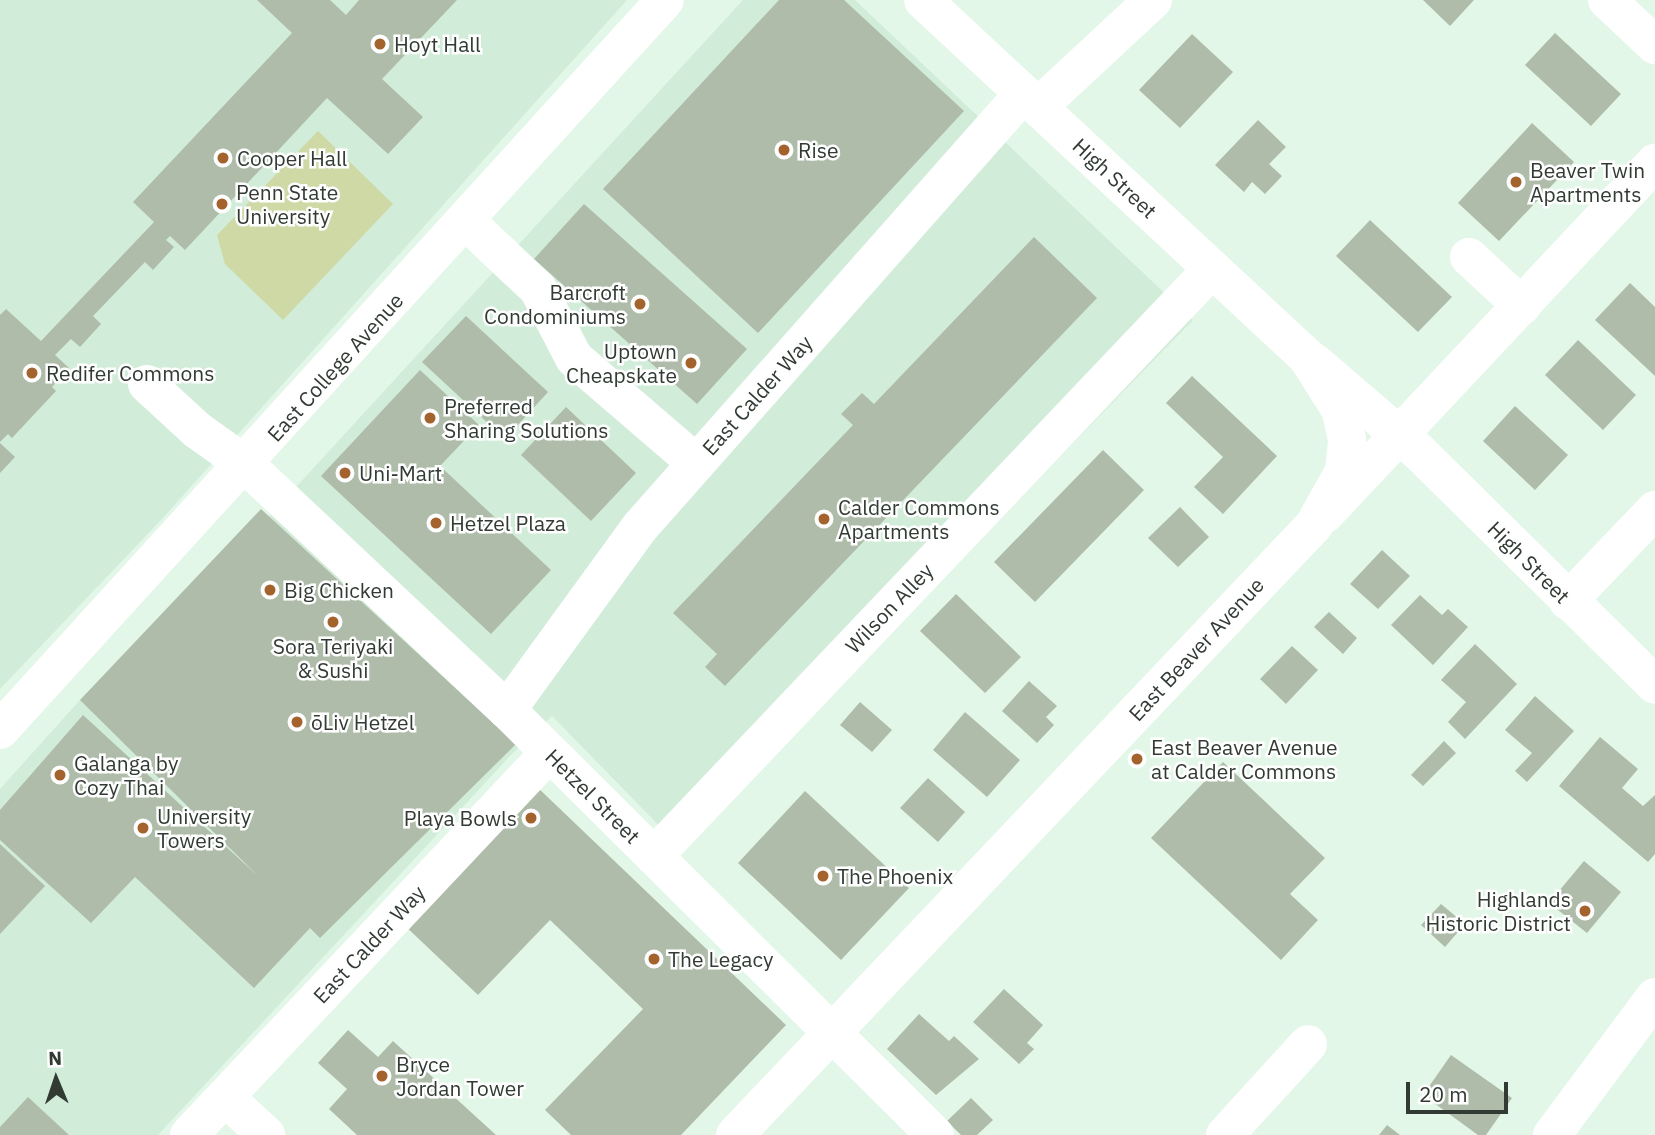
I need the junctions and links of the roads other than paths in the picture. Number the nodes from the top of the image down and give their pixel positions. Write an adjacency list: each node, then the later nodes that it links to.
1 (665, 0): 8 (main road, East College Avenue)
2 (923, 0): 6 (main road, High Street)
3 (1153, 0): 6 (main road, East Calder Way)
4 (1607, 0): 5 (main road)
5 (1655, 45)
6 (1031, 101): 10 (main road, High Street); 15 (main road, East Calder Way)
7 (1655, 162): 11 (main road, East Beaver Avenue)
8 (467, 222): 15 (main road); 16 (main road, East College Avenue)
9 (1469, 257): 11 (main road)
10 (1212, 269): 12 (main road, High Street); 24 (main road, Wilson Alley)
11 (1522, 306): 14 (main road, East Beaver Avenue)
12 (1307, 357): 14 (main road, High Street); 18 (main road, High Street)
13 (147, 384): 16 (main road, Hetzel Street)
14 (1402, 436): 18 (main road, East Beaver Avenue); 19 (main road, High Street)
15 (696, 463): 21 (main road, East Calder Way)
16 (246, 465): 21 (main road, Hetzel Street); 22 (main road, East College Avenue)
17 (1655, 510): 19 (main road)
18 (1314, 525): 26 (main road, East Beaver Avenue)
19 (1568, 601): 20 (main road, High Street)
20 (1655, 685)
21 (507, 709): 23 (main road, Hetzel Street)
22 (0, 730)
23 (549, 753): 24 (main road, Hetzel Street); 28 (main road, East Calder Way)
24 (654, 856): 26 (main road, Hetzel Street)
25 (1655, 997): 34 (main road)
26 (832, 1033): 31 (main road, East Beaver Avenue); 32 (main road, Hetzel Street)
27 (1308, 1044): 33 (main road)
28 (225, 1097): 29 (main road, East Calder Way); 30 (main road)
29 (189, 1135)
30 (266, 1135)
31 (735, 1135)
32 (934, 1135)
33 (1225, 1135)
34 (1552, 1135)

